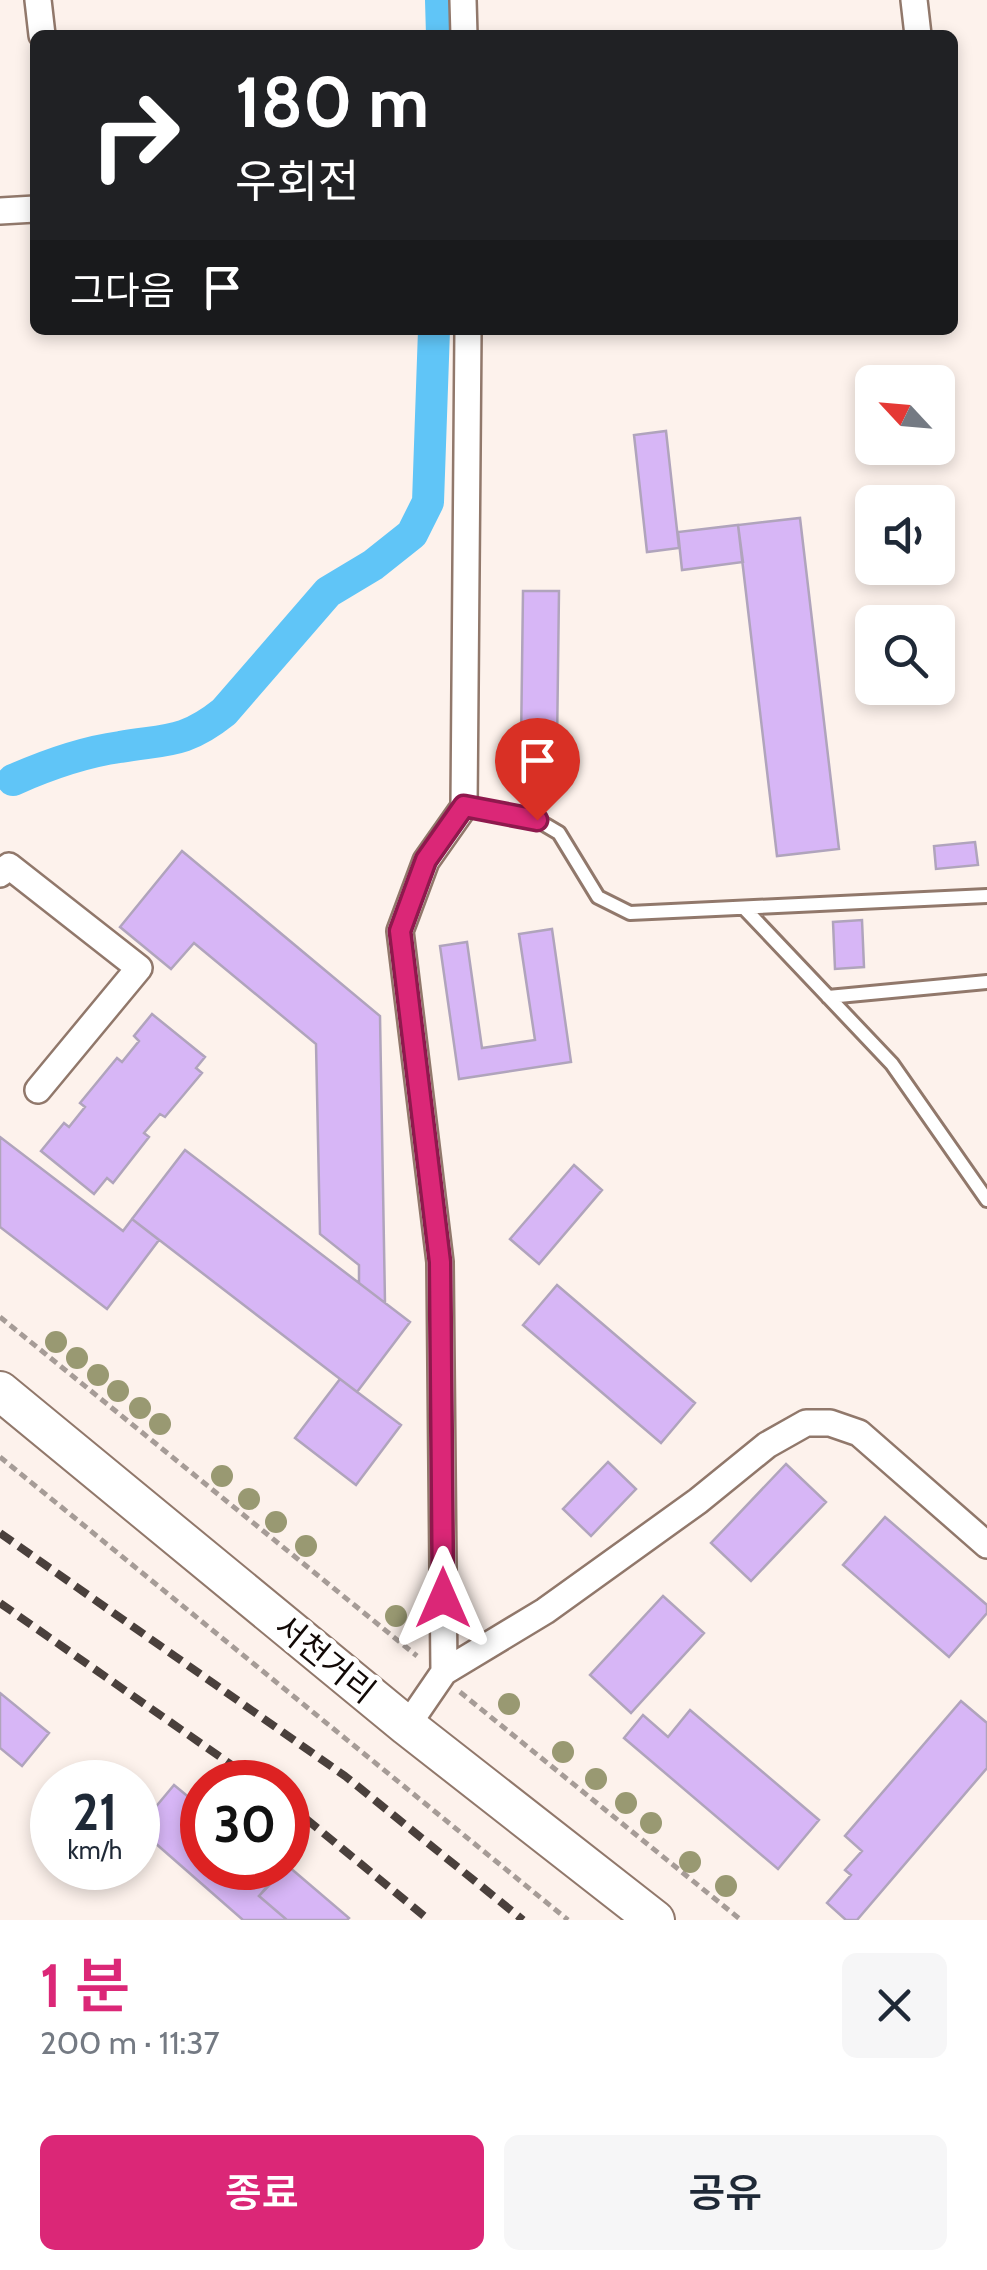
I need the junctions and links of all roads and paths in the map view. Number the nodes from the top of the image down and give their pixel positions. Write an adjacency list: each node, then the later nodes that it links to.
1 (38, 0): 4 (street)
2 (463, 0): 5 (street)
3 (914, 0): 6 (street)
4 (41, 30)
5 (464, 30)
6 (917, 30)
7 (30, 209): 8 (street)
8 (0, 210)
9 (468, 335): 10 (street)
10 (464, 806): 13 (lane); 22 (street)
11 (0, 874): 16 (street)
12 (987, 896): 13 (lane)
13 (745, 909): 15 (lane)
14 (987, 982): 15 (lane)
15 (828, 997): 17 (lane)
16 (38, 1090)
17 (987, 1200)
18 (0, 1317): 22 (path)
19 (0, 1391): 23 (main road, 서천거리)
20 (0, 1458): 24 (path)
21 (987, 1545): 22 (street)
22 (442, 1674): 23 (street); 26 (path)
23 (407, 1726): 25 (main road, 서천거리)
24 (568, 1920)
25 (654, 1920)
26 (741, 1920)

